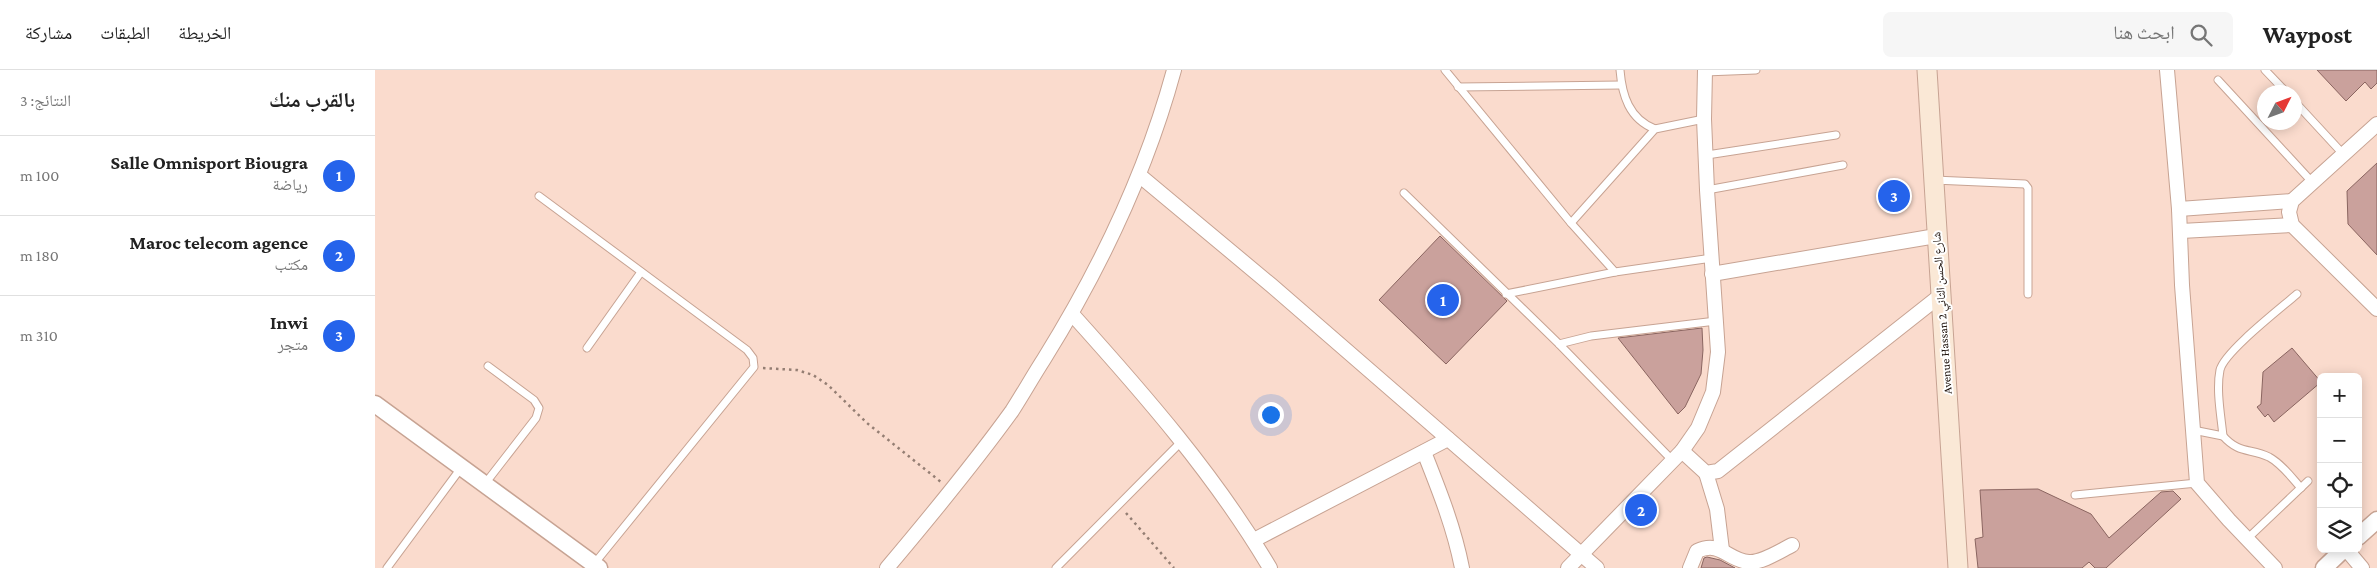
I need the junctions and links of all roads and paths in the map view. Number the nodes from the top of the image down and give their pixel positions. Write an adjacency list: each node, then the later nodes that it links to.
1 (1174, 70): 21 (street)
2 (1445, 70): 12 (lane)
3 (1620, 70): 10 (lane)
4 (1756, 70): 8 (lane)
5 (1927, 70): 22 (main road, Avenue Hassan 2 شارع الحسن الثاني)
6 (2167, 70): 28 (street)
7 (2265, 70): 11 (lane)
8 (1705, 71): 14 (street)
9 (2218, 80): 23 (lane)
10 (1621, 85): 12 (lane); 16 (lane)
11 (2279, 85)
12 (1458, 87): 29 (lane)
13 (2302, 110): 19 (lane)
14 (1704, 119): 16 (lane); 18 (street)
15 (2377, 124): 19 (street)
16 (1655, 128): 29 (lane)
17 (1836, 135): 18 (lane)
18 (1707, 155): 24 (street)
19 (2344, 155): 23 (street)
20 (1843, 165): 24 (lane)
21 (1139, 175): 42 (street); 51 (street)
22 (1933, 180): 32 (main road, Avenue Hassan 2 شارع الحسن الثاني); 38 (lane)
23 (2313, 183): 27 (street)
24 (1707, 190): 33 (street)
25 (1404, 193): 37 (lane)
26 (539, 196): 34 (lane)
27 (2292, 201): 28 (street); 30 (street)
28 (2179, 210): 31 (street)
29 (1571, 223): 35 (lane)
30 (2292, 225): 31 (street); 41 (street)
31 (2181, 231): 49 (street)
32 (1936, 236): 36 (street); 40 (main road, Avenue Hassan 2 شارع الحسن الثاني)
33 (1711, 258): 35 (lane); 36 (street)
34 (641, 272): 45 (lane); 47 (lane)
35 (1615, 272): 37 (lane)
36 (1712, 274): 43 (street)
37 (1506, 294): 44 (lane)
38 (2028, 294)
39 (2297, 294): 50 (lane)
40 (1941, 295): 56 (street); 74 (main road, Avenue Hassan 2 شارع الحسن الثاني)
41 (2377, 309)
42 (1072, 314): 52 (street); 61 (street)
43 (1716, 321): 44 (lane); 54 (street)
44 (1559, 344): 54 (lane)
45 (587, 348)
46 (488, 366): 59 (lane)
47 (754, 367): 61 (path); 75 (lane)
48 (375, 404): 55 (street)
49 (2193, 430): 50 (lane); 58 (street)
50 (2223, 436): 60 (lane)
51 (1448, 439): 53 (street); 72 (street)
52 (1181, 442): 63 (lane); 67 (street)
53 (1424, 452): 67 (street); 81 (street)
54 (1678, 456): 56 (street); 72 (street)
55 (461, 467): 59 (street); 76 (lane)
56 (1706, 473): 69 (street)
57 (2308, 481): 60 (lane)
58 (2197, 483): 62 (lane); 66 (street)
59 (484, 484): 75 (street)
60 (2301, 488): 66 (lane)
61 (951, 490): 77 (street)
62 (2075, 495)
63 (1119, 504): 78 (lane); 79 (path)
64 (2377, 520): 65 (street)
65 (2362, 533)
66 (2247, 539): 85 (street)
67 (1253, 540): 73 (street)
68 (1792, 545): 69 (street)
69 (1722, 550): 84 (street)
70 (2341, 553): 86 (street)
71 (2349, 553): 87 (street)
72 (1581, 554): 82 (street); 83 (street)
73 (1266, 562): 80 (street)
74 (1959, 564)
75 (597, 566)
76 (387, 568)
77 (887, 568)
78 (1056, 568)
79 (1174, 568)
80 (1254, 568)
81 (1462, 568)
82 (1568, 568)
83 (1597, 568)
84 (1690, 568)
85 (2275, 568)
86 (2324, 568)
87 (2363, 568)

